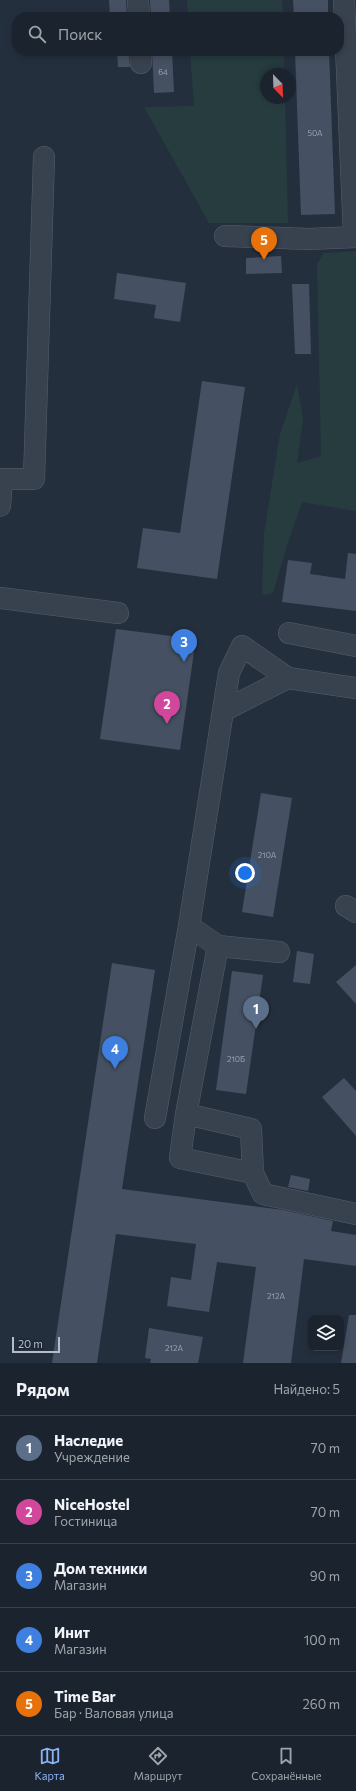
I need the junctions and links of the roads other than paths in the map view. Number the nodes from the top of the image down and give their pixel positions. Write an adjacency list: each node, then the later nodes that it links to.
1 (138, 0): 3 (street)
2 (344, 0): 6 (street)
3 (139, 12)
4 (44, 157): 7 (street)
5 (225, 236): 6 (street)
6 (355, 237)
7 (0, 506)
8 (0, 598): 9 (street)
9 (118, 613)
10 (289, 634): 11 (street)
11 (356, 646)
12 (288, 678): 13 (street); 14 (street); 14 (street)
13 (356, 688)
14 (223, 711): 15 (street)
15 (189, 926): 16 (street); 19 (street)
16 (218, 946): 17 (street); 18 (street)
17 (279, 952)
18 (186, 1114): 20 (street); 20 (street)
19 (155, 1118)
20 (253, 1173): 21 (street)
21 (356, 1214)

